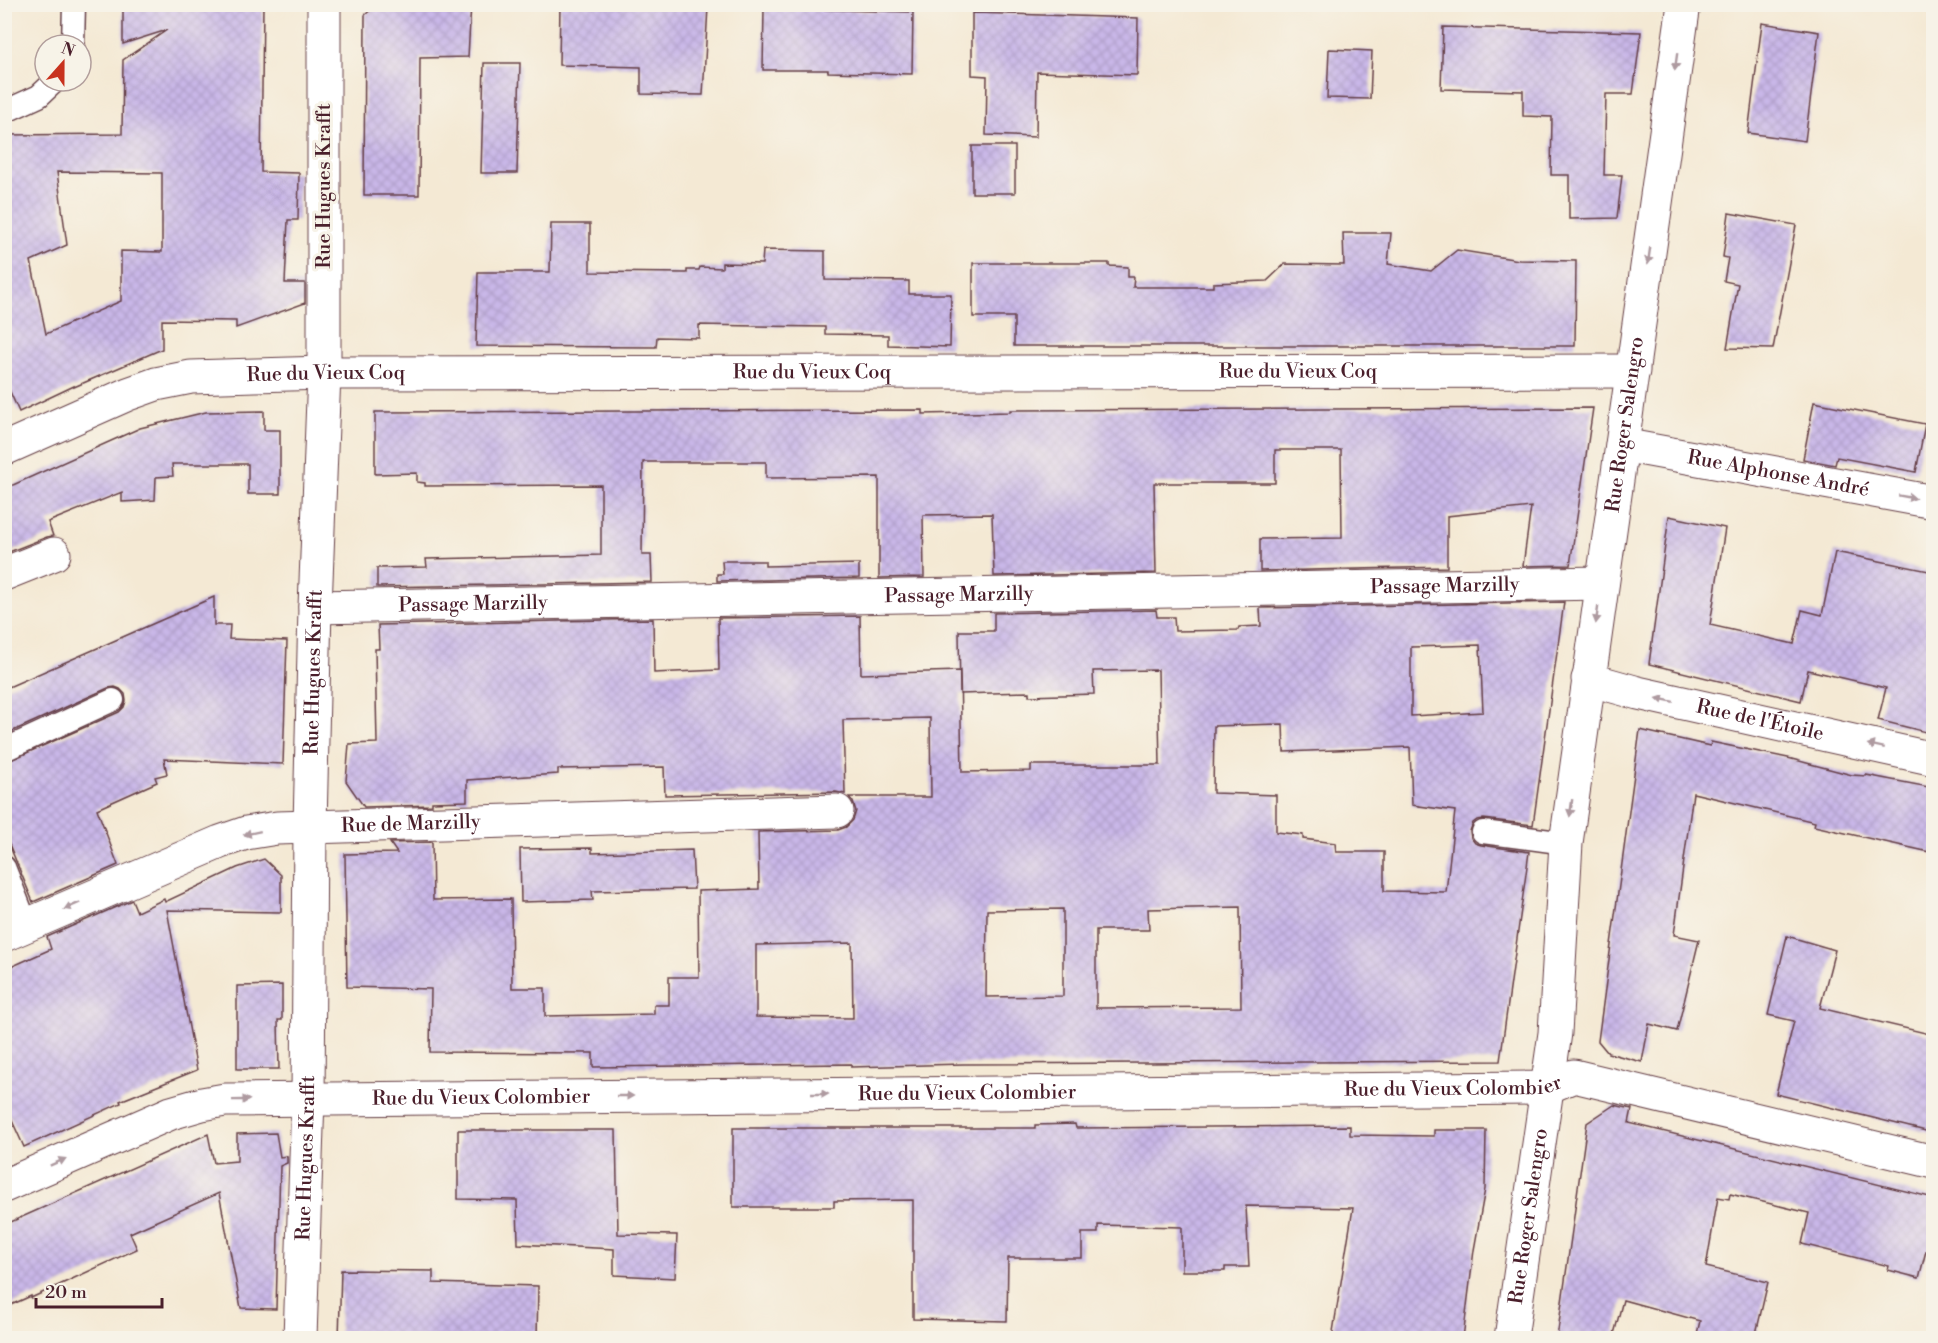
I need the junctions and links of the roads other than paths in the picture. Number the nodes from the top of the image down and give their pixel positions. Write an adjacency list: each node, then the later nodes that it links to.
1 (74, 4): 5 (lane)
2 (324, 4): 9 (street, Rue Hugues Krafft)
3 (1662, 4): 4 (street)
4 (1684, 5): 8 (street, Rue Roger Salengro, one-way to 8)
5 (73, 33)
6 (42, 93): 7 (lane)
7 (4, 112)
8 (1633, 371): 9 (street, Rue du Vieux Coq); 10 (street, Rue Roger Salengro)
9 (324, 373): 11 (street, Rue du Vieux Coq); 16 (street, Rue Hugues Krafft)
10 (1622, 445): 12 (street, Rue Alphonse André, one-way to 12); 15 (street, Rue Roger Salengro)
11 (4, 449)
12 (1934, 502)
13 (54, 554): 14 (street)
14 (4, 574)
15 (1602, 583): 16 (street, Passage Marzilly); 17 (street, Rue Roger Salengro, one-way to 17)
16 (315, 607): 22 (street, Rue Hugues Krafft)
17 (1588, 679): 20 (street, Rue de l'Étoile, one-way to 17); 24 (street, Rue Roger Salengro, one-way to 24)
18 (113, 700): 19 (lane)
19 (4, 750)
20 (1934, 759)
21 (837, 812): 22 (street, Rue de Marzilly)
22 (310, 826): 26 (street, Rue de Marzilly, one-way to 26); 28 (street, Rue Hugues Krafft)
23 (1483, 832): 24 (lane)
24 (1566, 843): 27 (street, Rue Roger Salengro)
25 (4, 867): 26 (lane)
26 (16, 930)
27 (1545, 1088): 28 (street, Rue du Vieux Colombier, one-way to 27); 29 (street, Rue du Vieux Colombier); 32 (street, Rue Roger Salengro)
28 (308, 1098): 30 (street, Rue du Vieux Colombier, one-way to 28); 31 (street, Rue Hugues Krafft)
29 (1934, 1162)
30 (4, 1186)
31 (300, 1338)
32 (1510, 1338)

